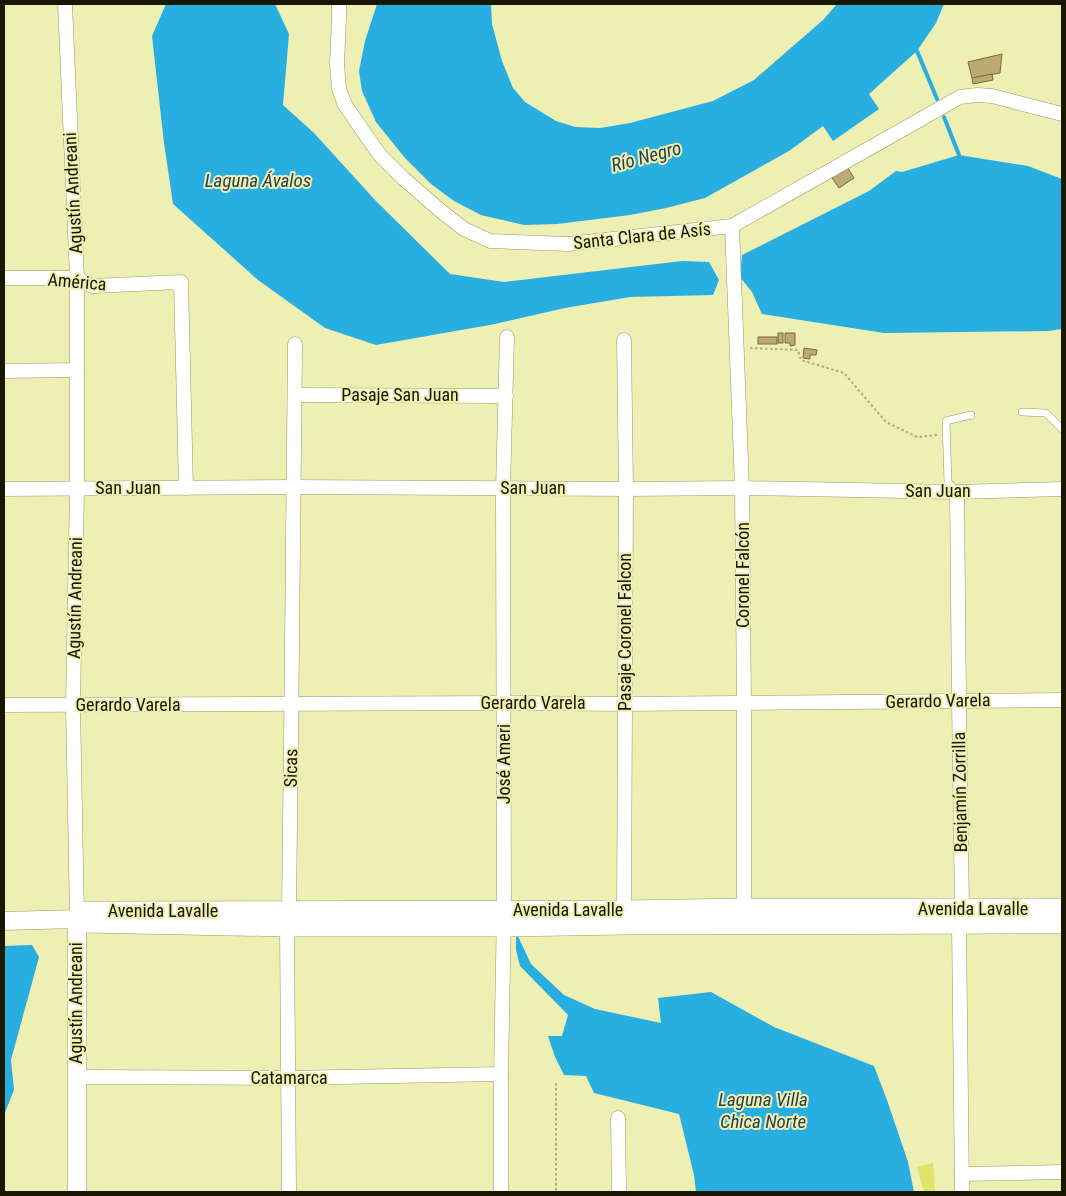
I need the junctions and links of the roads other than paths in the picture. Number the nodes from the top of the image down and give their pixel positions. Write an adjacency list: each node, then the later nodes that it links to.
1 (65, 4): 6 (street, Agustín Andreani)
2 (339, 4): 4 (street, Santa Clara de Asís)
3 (1062, 114): 4 (street, Santa Clara de Asís)
4 (732, 226): 21 (street, Coronel Falcón)
5 (4, 278): 6 (street, América)
6 (77, 278): 10 (street, Agustín Andreani); 19 (street, América)
7 (507, 337): 13 (street, José Ameri)
8 (624, 340): 23 (street, Pasaje Coronel Falcon)
9 (295, 344): 12 (street, Sicas)
10 (77, 370): 11 (street); 18 (street, Agustín Andreani)
11 (4, 371)
12 (294, 394): 13 (street, Pasaje San Juan); 17 (street, Sicas)
13 (506, 396): 20 (street, José Ameri)
14 (1022, 412): 16 (lane)
15 (971, 415): 25 (lane, Benjamín Zorrilla)
16 (1062, 429)
17 (294, 487): 19 (street, San Juan); 20 (street, San Juan); 30 (street, Sicas)
18 (77, 488): 19 (street, San Juan); 22 (street, San Juan); 32 (street, Agustín Andreani)
19 (186, 488)
20 (503, 488): 23 (street, San Juan); 29 (street, José Ameri)
21 (742, 488): 23 (street, San Juan); 25 (street, San Juan); 28 (street, Coronel Falcón)
22 (4, 489)
23 (626, 489): 31 (street, Pasaje Coronel Falcon)
24 (1062, 489): 25 (street, San Juan)
25 (957, 492): 27 (street, Benjamín Zorrilla)
26 (1062, 700): 27 (street, Gerardo Varela)
27 (959, 701): 28 (street, Gerardo Varela); 37 (street, Benjamín Zorrilla)
28 (744, 702): 31 (street, Gerardo Varela); 35 (street, Coronel Falcón)
29 (504, 703): 30 (street, Gerardo Varela); 31 (street, Gerardo Varela); 38 (street, José Ameri)
30 (292, 704): 32 (street, Gerardo Varela); 40 (street, Sicas)
31 (625, 704): 36 (street, Pasaje Coronel Falcon)
32 (73, 705): 33 (street, Gerardo Varela); 39 (street, Agustín Andreani)
33 (4, 706)
34 (1062, 908): 37 (main road, Avenida Lavalle)
35 (744, 916): 36 (main road, Avenida Lavalle); 37 (main road, Avenida Lavalle)
36 (624, 917): 38 (main road, Avenida Lavalle)
37 (960, 917): 42 (main road, Avenida Lavalle); 48 (street, Benjamín Zorrilla)
38 (504, 918): 40 (main road, Avenida Lavalle); 43 (street, José Ameri)
39 (77, 919): 40 (main road, Avenida Lavalle); 41 (street, Avenida Lavalle); 44 (street, Agustín Andreani)
40 (288, 919): 45 (street, Sicas)
41 (4, 921)
42 (1062, 924)
43 (501, 1074): 45 (street, Catamarca); 51 (street, José Ameri)
44 (76, 1077): 45 (street, Catamarca); 49 (street, Agustín Andreani)
45 (288, 1078): 50 (street, Sicas)
46 (618, 1118): 52 (street)
47 (1062, 1172): 48 (street)
48 (962, 1174): 53 (street, Benjamín Zorrilla)
49 (77, 1192)
50 (289, 1192)
51 (501, 1192)
52 (619, 1192)
53 (962, 1192)

